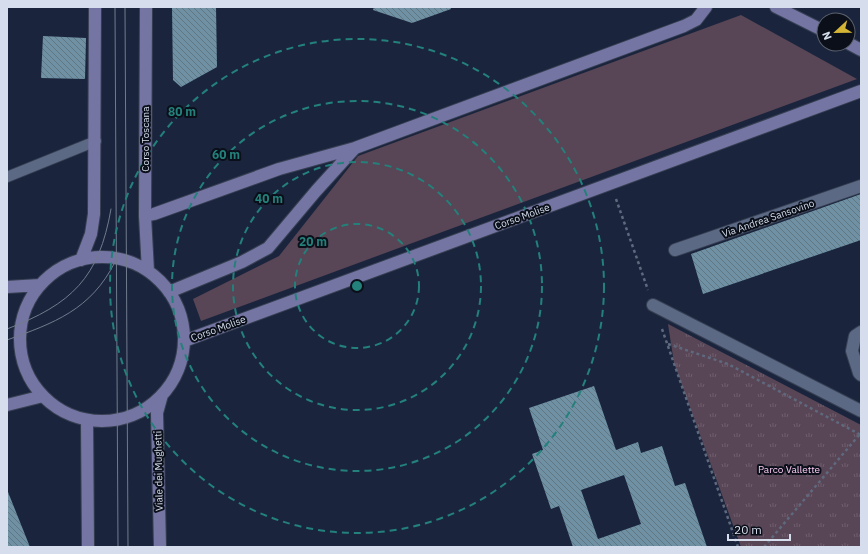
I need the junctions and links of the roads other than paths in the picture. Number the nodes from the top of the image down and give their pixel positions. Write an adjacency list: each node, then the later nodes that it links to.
1 (95, 7): 7 (street)
2 (146, 7): 11 (street, Corso Toscana)
3 (707, 7): 8 (street)
4 (776, 7): 5 (street)
5 (816, 27)
6 (861, 91): 20 (street, Corso Molise)
7 (96, 141): 9 (lane); 13 (street)
8 (356, 148): 11 (street); 17 (street)
9 (7, 177)
10 (861, 186): 12 (street, Via Andrea Sansovino)
11 (145, 216): 14 (street, Corso Toscana)
12 (675, 250)
13 (81, 260): 14 (street); 15 (street)
14 (148, 271): 17 (street)
15 (40, 285): 16 (street); 23 (street)
16 (7, 287)
17 (169, 292): 20 (street)
18 (653, 305): 25 (street)
19 (861, 332): 21 (street)
20 (184, 341): 22 (street)
21 (861, 376)
22 (162, 395): 26 (street); 28 (street, Viale dei Mughetti)
23 (43, 396): 24 (street); 26 (street)
24 (7, 405)
25 (861, 411)
26 (87, 420): 27 (street)
27 (88, 547)
28 (160, 547)

